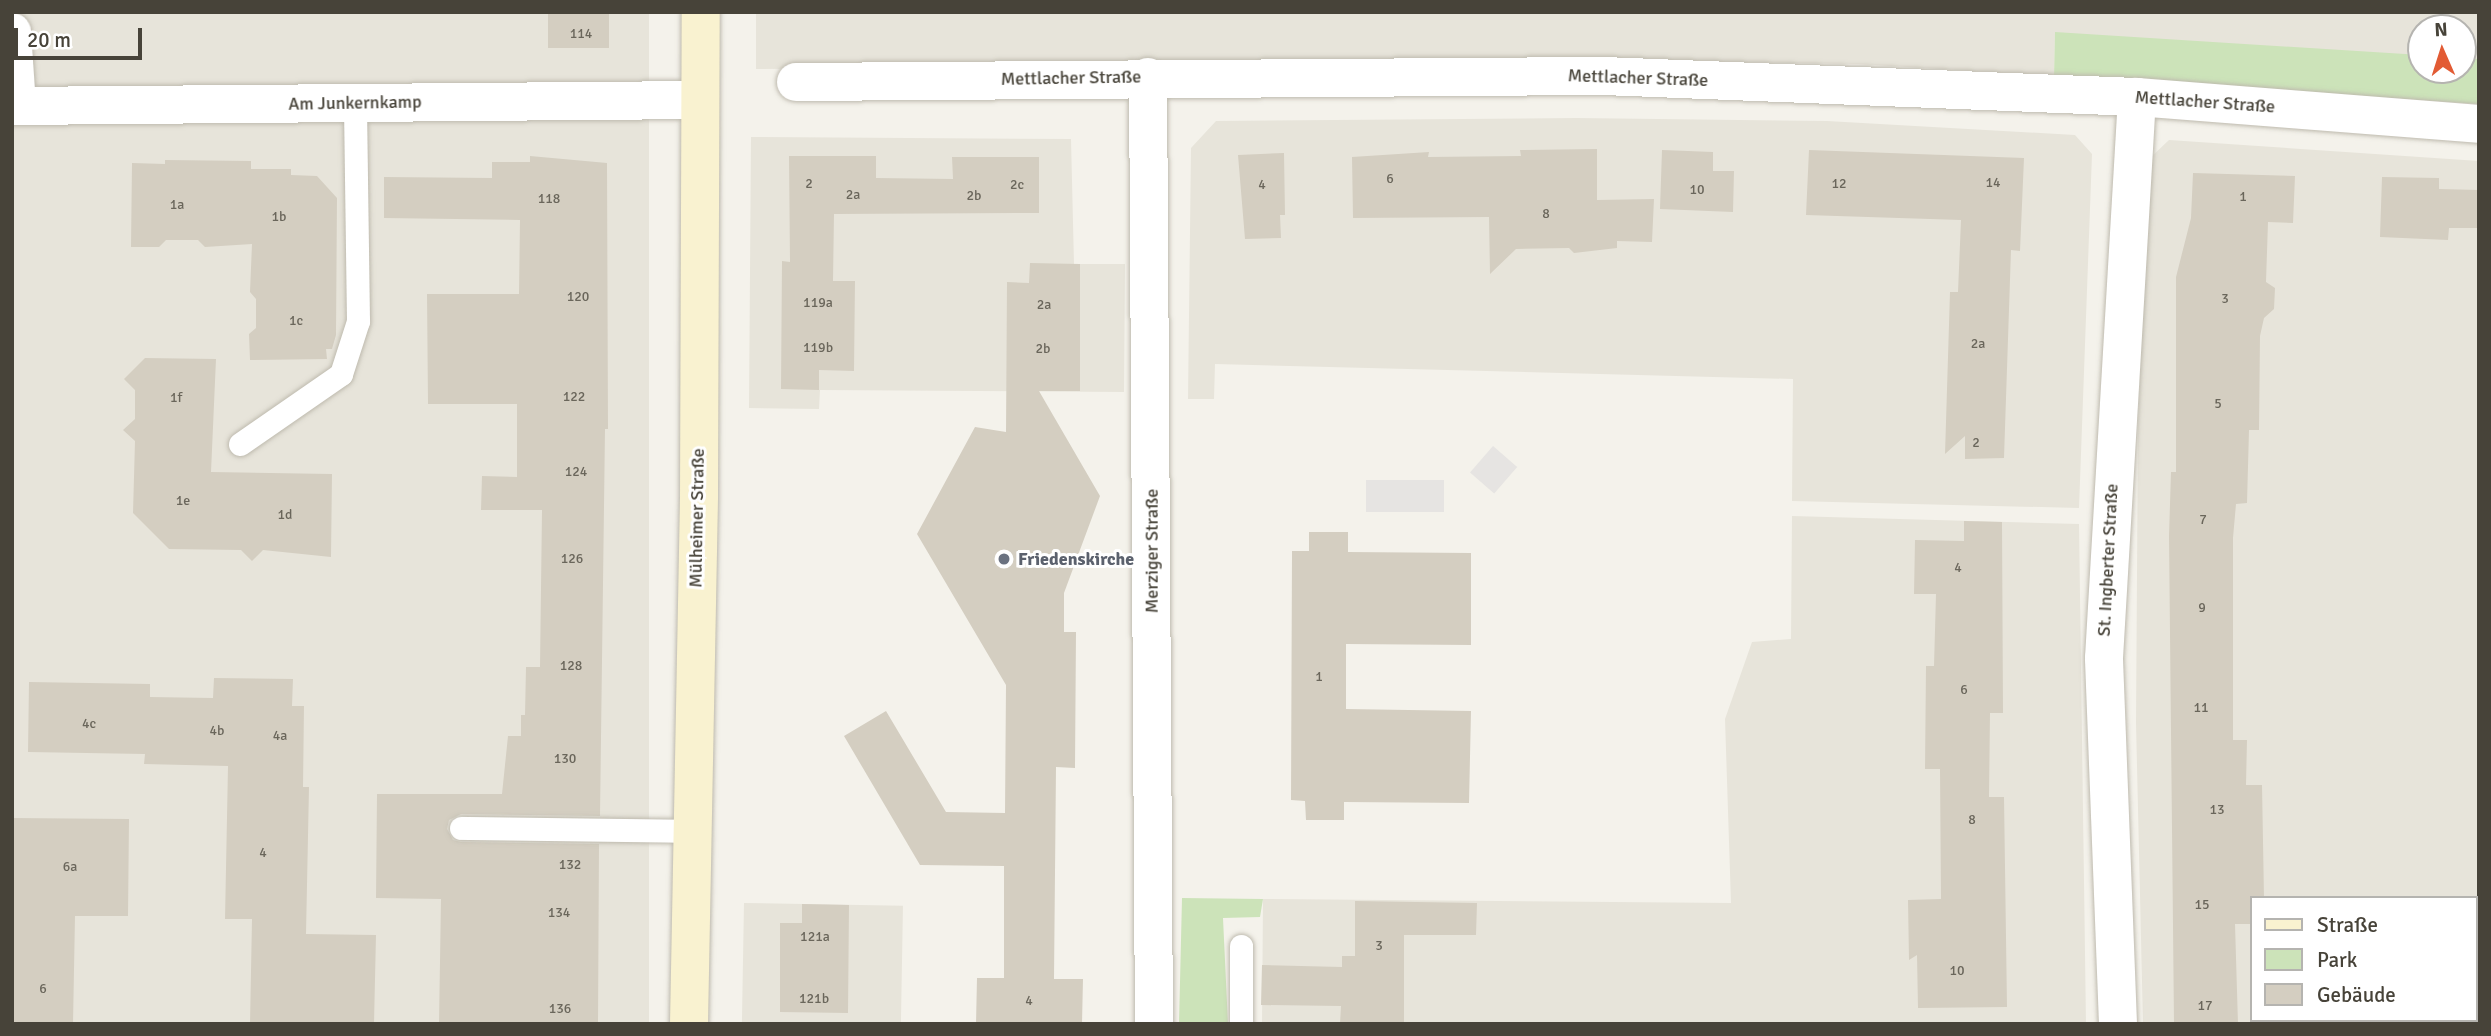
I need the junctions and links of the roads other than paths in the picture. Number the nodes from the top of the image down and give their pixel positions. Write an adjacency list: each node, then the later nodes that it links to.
1 (701, 12): 6 (main road, Mülheimer Straße)
2 (12, 32): 8 (street)
3 (1148, 77): 4 (street, Mettlacher Straße); 5 (street, Mettlacher Straße); 15 (street, Merziger Straße)
4 (796, 82)
5 (2137, 97): 9 (street, Mettlacher Straße); 17 (street, St. Ingberter Straße)
6 (698, 100): 7 (street, Am Junkernkamp); 12 (main road, Mülheimer Straße)
7 (355, 103): 8 (street, Am Junkernkamp); 10 (lane)
8 (15, 106)
9 (2479, 124)
10 (240, 444)
11 (461, 828): 12 (lane)
12 (691, 831): 14 (main road, Mülheimer Straße)
13 (1241, 946): 16 (lane)
14 (689, 1024)
15 (1154, 1024)
16 (1241, 1024)
17 (2118, 1024)

